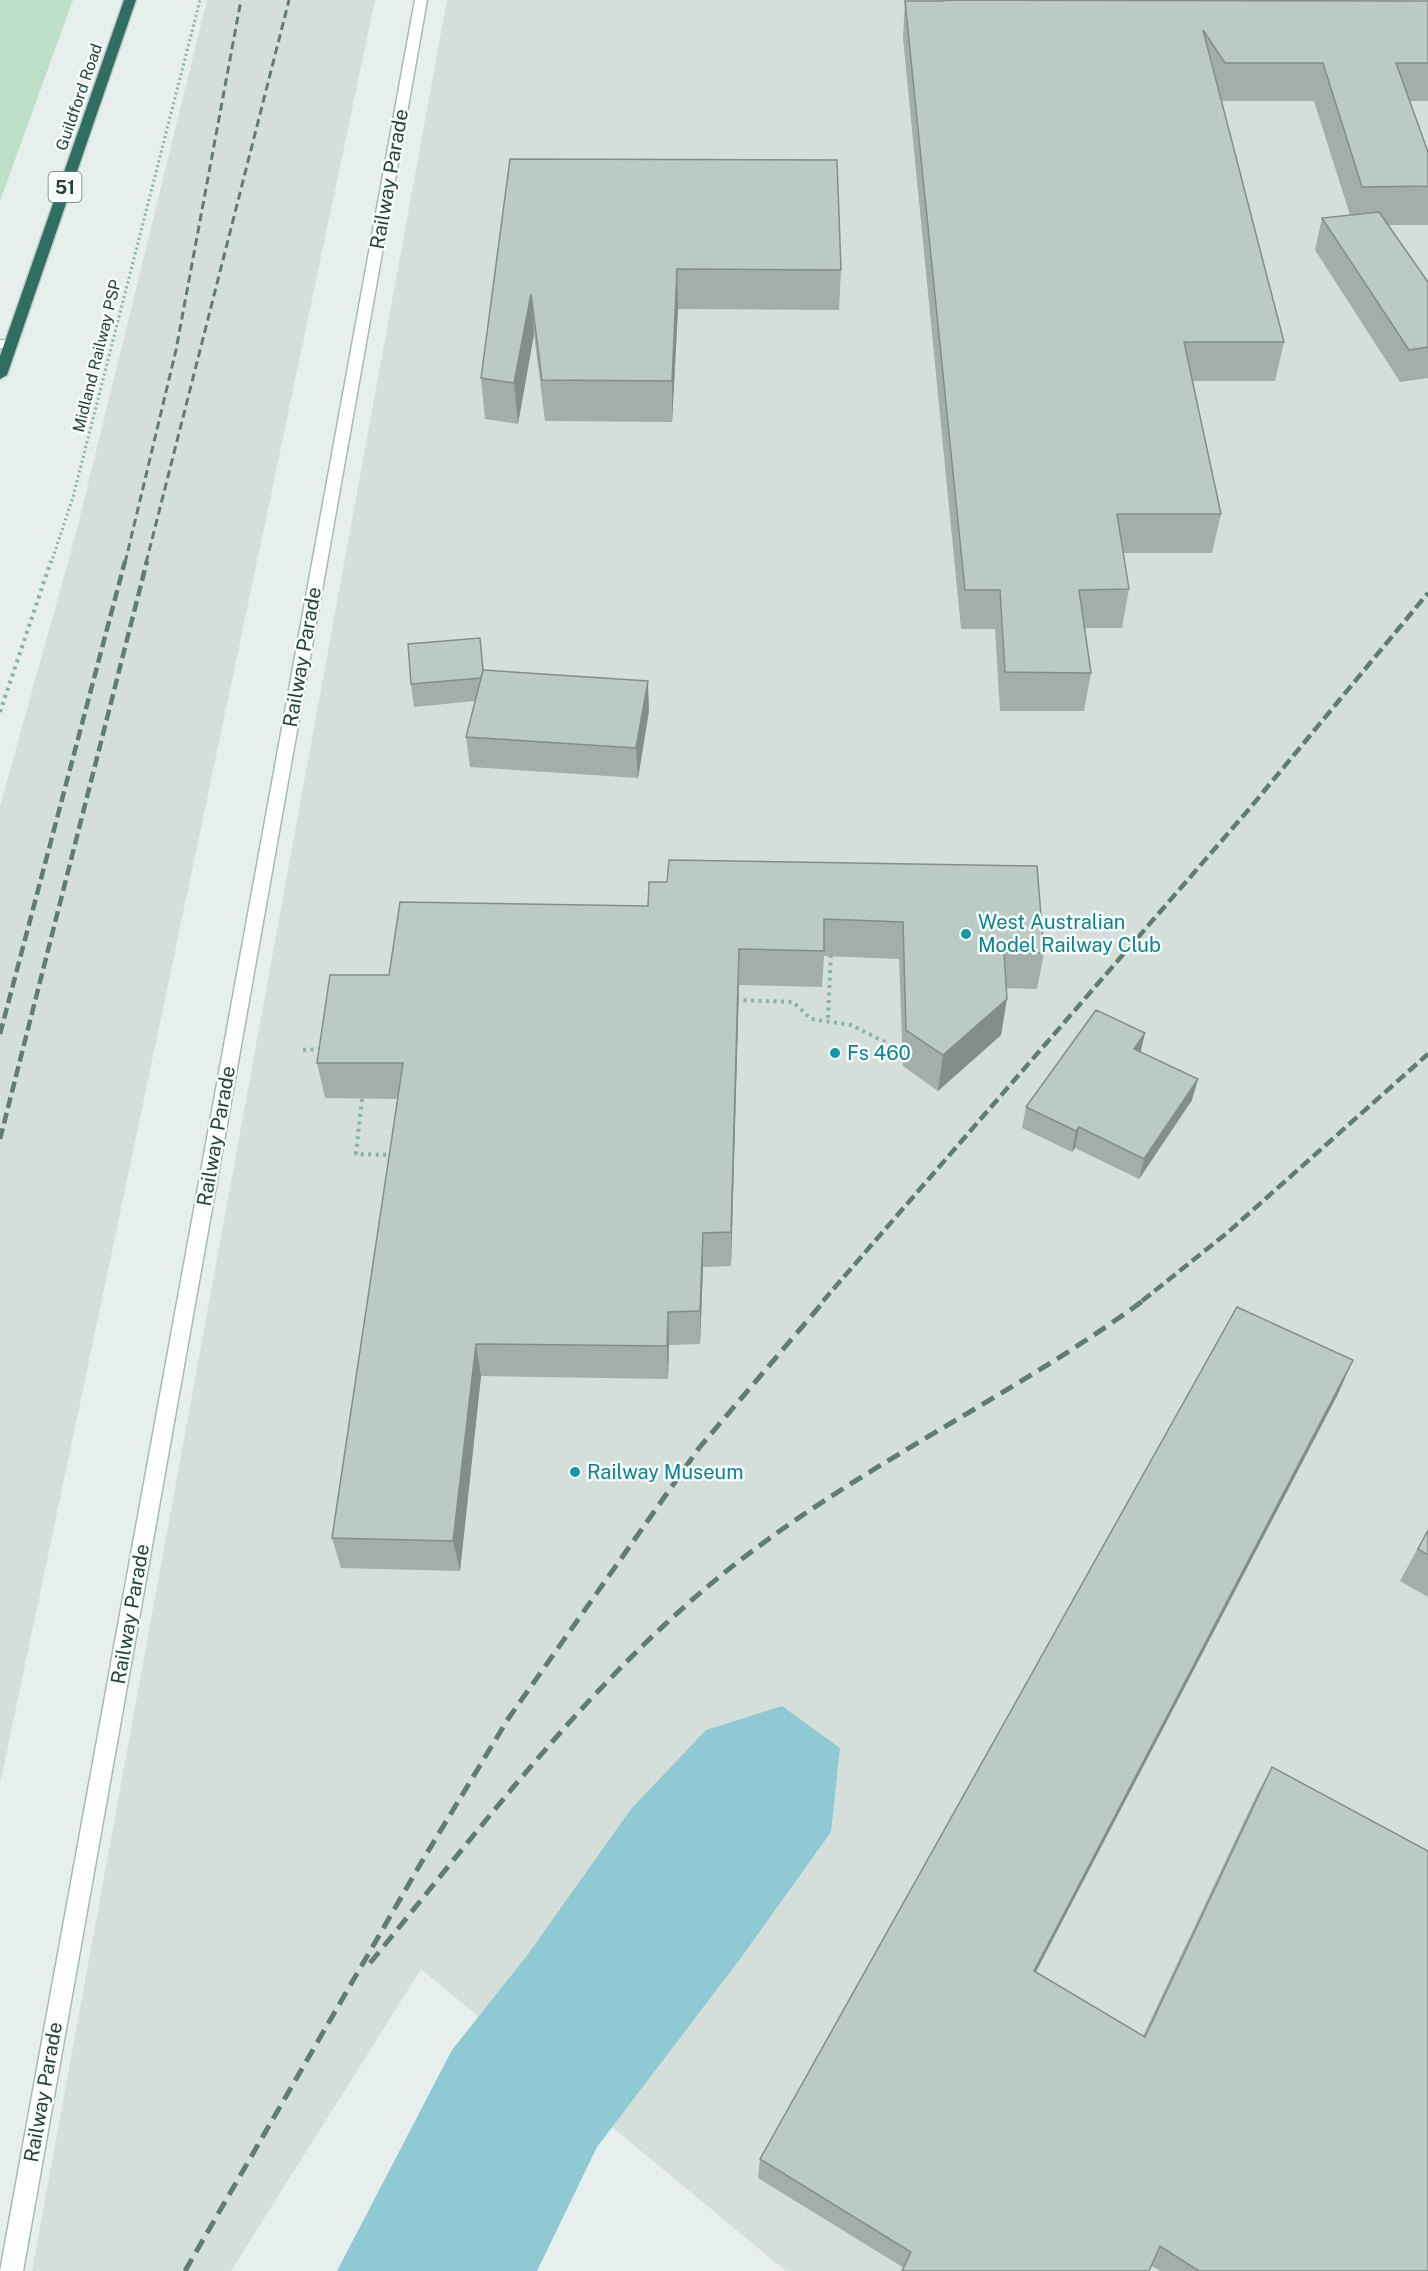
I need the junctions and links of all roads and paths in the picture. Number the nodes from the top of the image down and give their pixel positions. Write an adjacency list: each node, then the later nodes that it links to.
1 (130, 0): 4 (highway, Guildford Road / 51)
2 (200, 0): 6 (path, Midland Railway PSP)
3 (421, 0): 15 (street, Railway Parade)
4 (5, 344): 5 (highway, Guildford Road / 51)
5 (0, 375)
6 (0, 712)
7 (831, 946): 9 (path)
8 (734, 1000): 9 (path)
9 (828, 1018): 10 (path)
10 (887, 1043)
11 (333, 1049): 12 (path)
12 (303, 1050)
13 (362, 1099): 14 (path)
14 (395, 1155)
15 (11, 2271)

